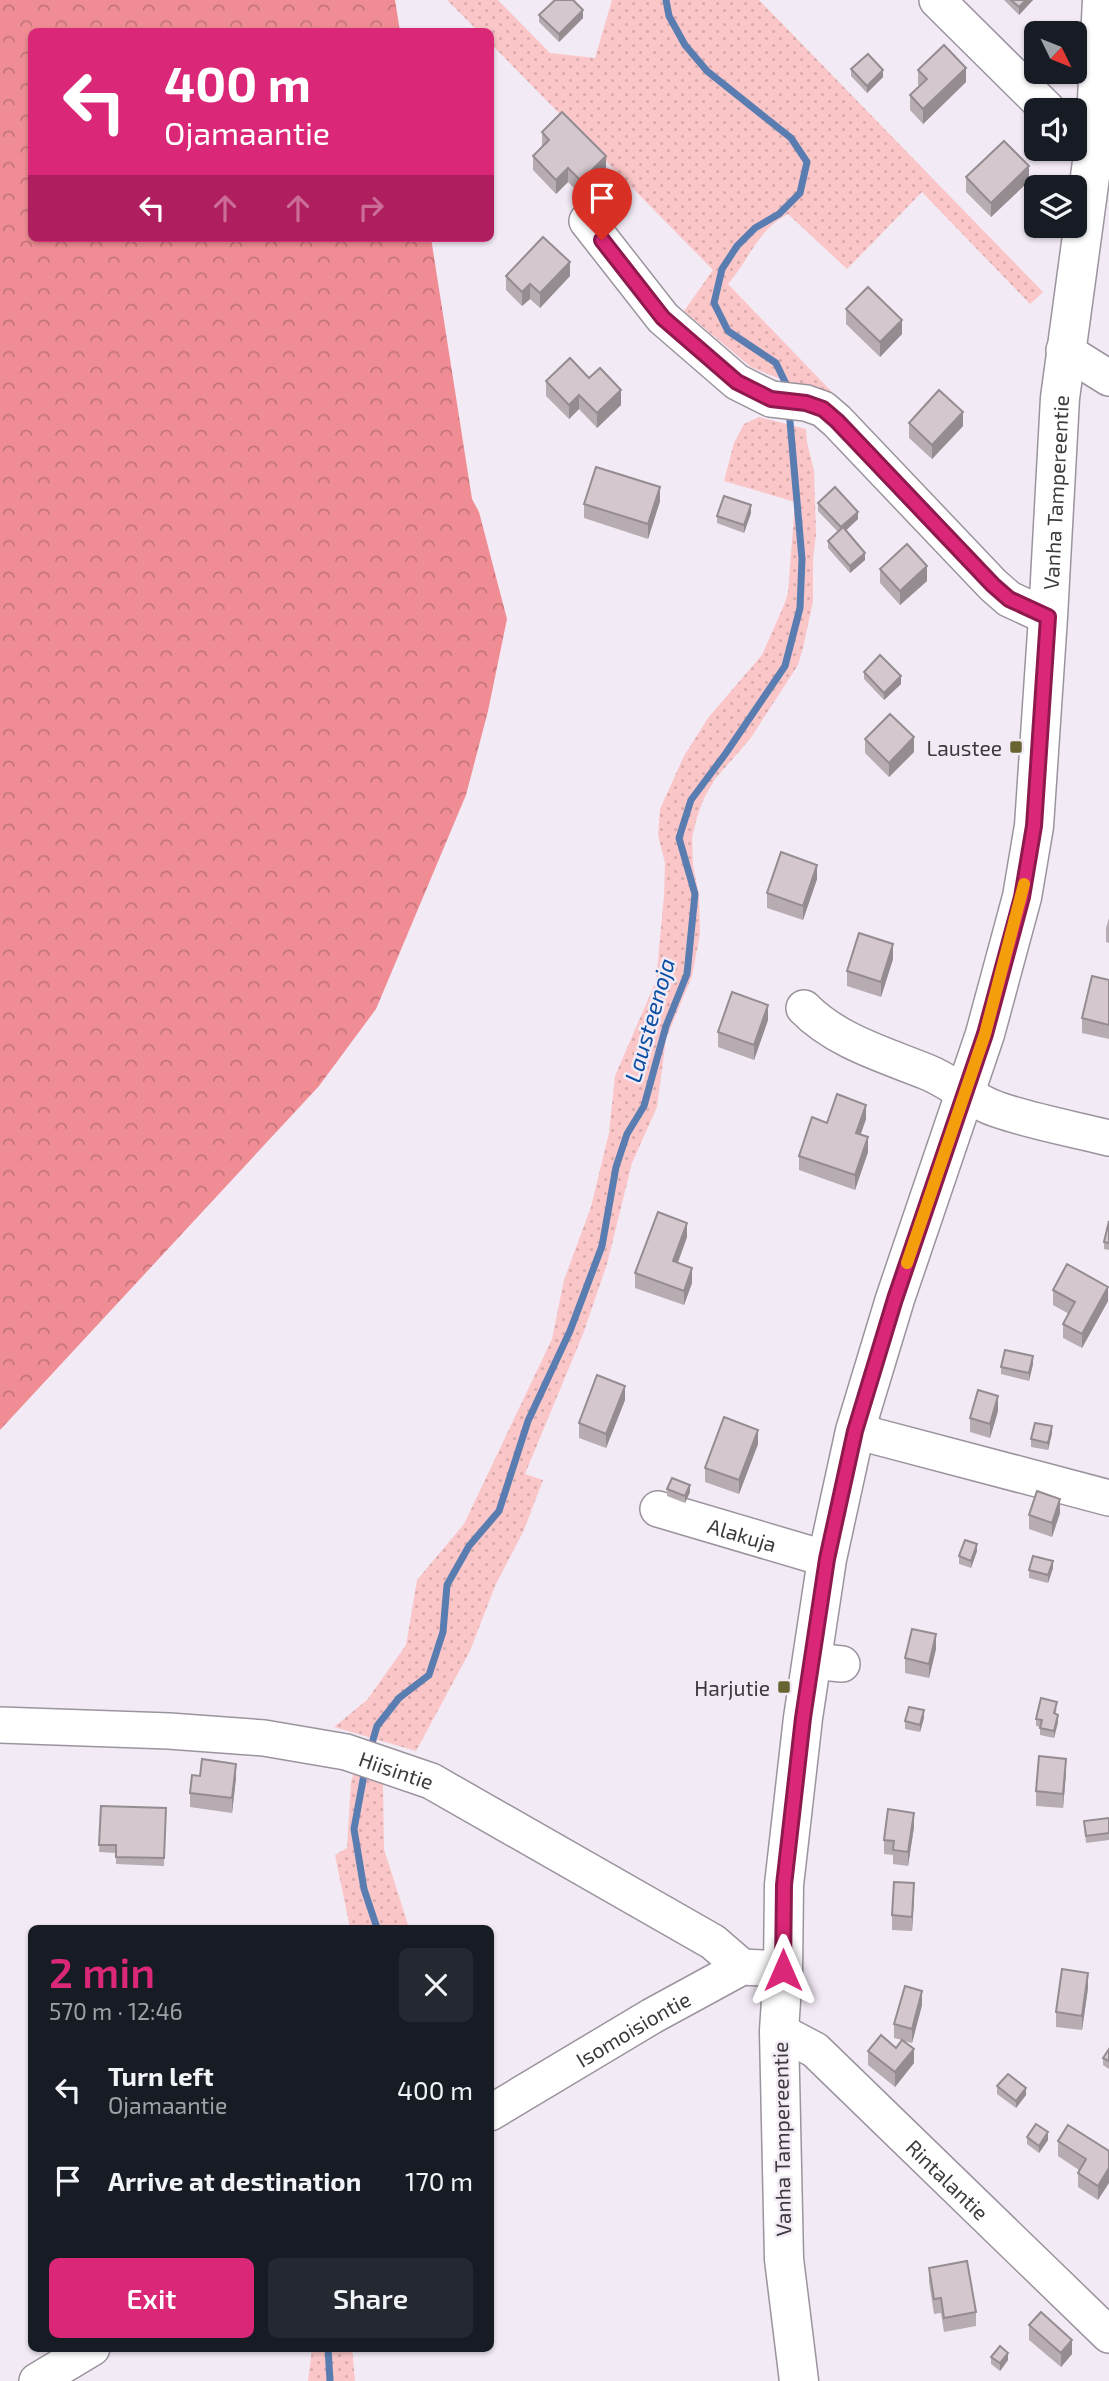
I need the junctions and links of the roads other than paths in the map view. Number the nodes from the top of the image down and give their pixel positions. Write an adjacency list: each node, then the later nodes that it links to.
1 (937, 0): 3 (street)
2 (1102, 0): 4 (main road, Vanha Tampereentie)
3 (1036, 98)
4 (1093, 139): 6 (main road, Vanha Tampereentie)
5 (586, 221): 8 (street)
6 (1065, 350): 7 (street); 8 (main road, Vanha Tampereentie)
7 (1109, 378)
8 (1048, 617): 10 (main road, Vanha Tampereentie)
9 (804, 1008): 10 (street)
10 (966, 1095): 11 (street); 12 (main road, Vanha Tampereentie)
11 (1109, 1138)
12 (855, 1431): 13 (street); 15 (main road, Vanha Tampereentie)
13 (1109, 1498)
14 (658, 1509): 15 (street, Alakuja)
15 (827, 1559): 18 (main road, Vanha Tampereentie)
16 (0, 1725): 17 (street, Hiisintie)
17 (742, 1967): 18 (street); 20 (street, Isomoisiontie)
18 (783, 1970): 19 (main road, Vanha Tampereentie)
19 (779, 2031): 21 (street, Rintalantie); 24 (main road, Vanha Tampereentie)
20 (494, 2111)
21 (1109, 2335)
22 (85, 2352): 23 (street)
23 (37, 2381)
24 (799, 2381)

